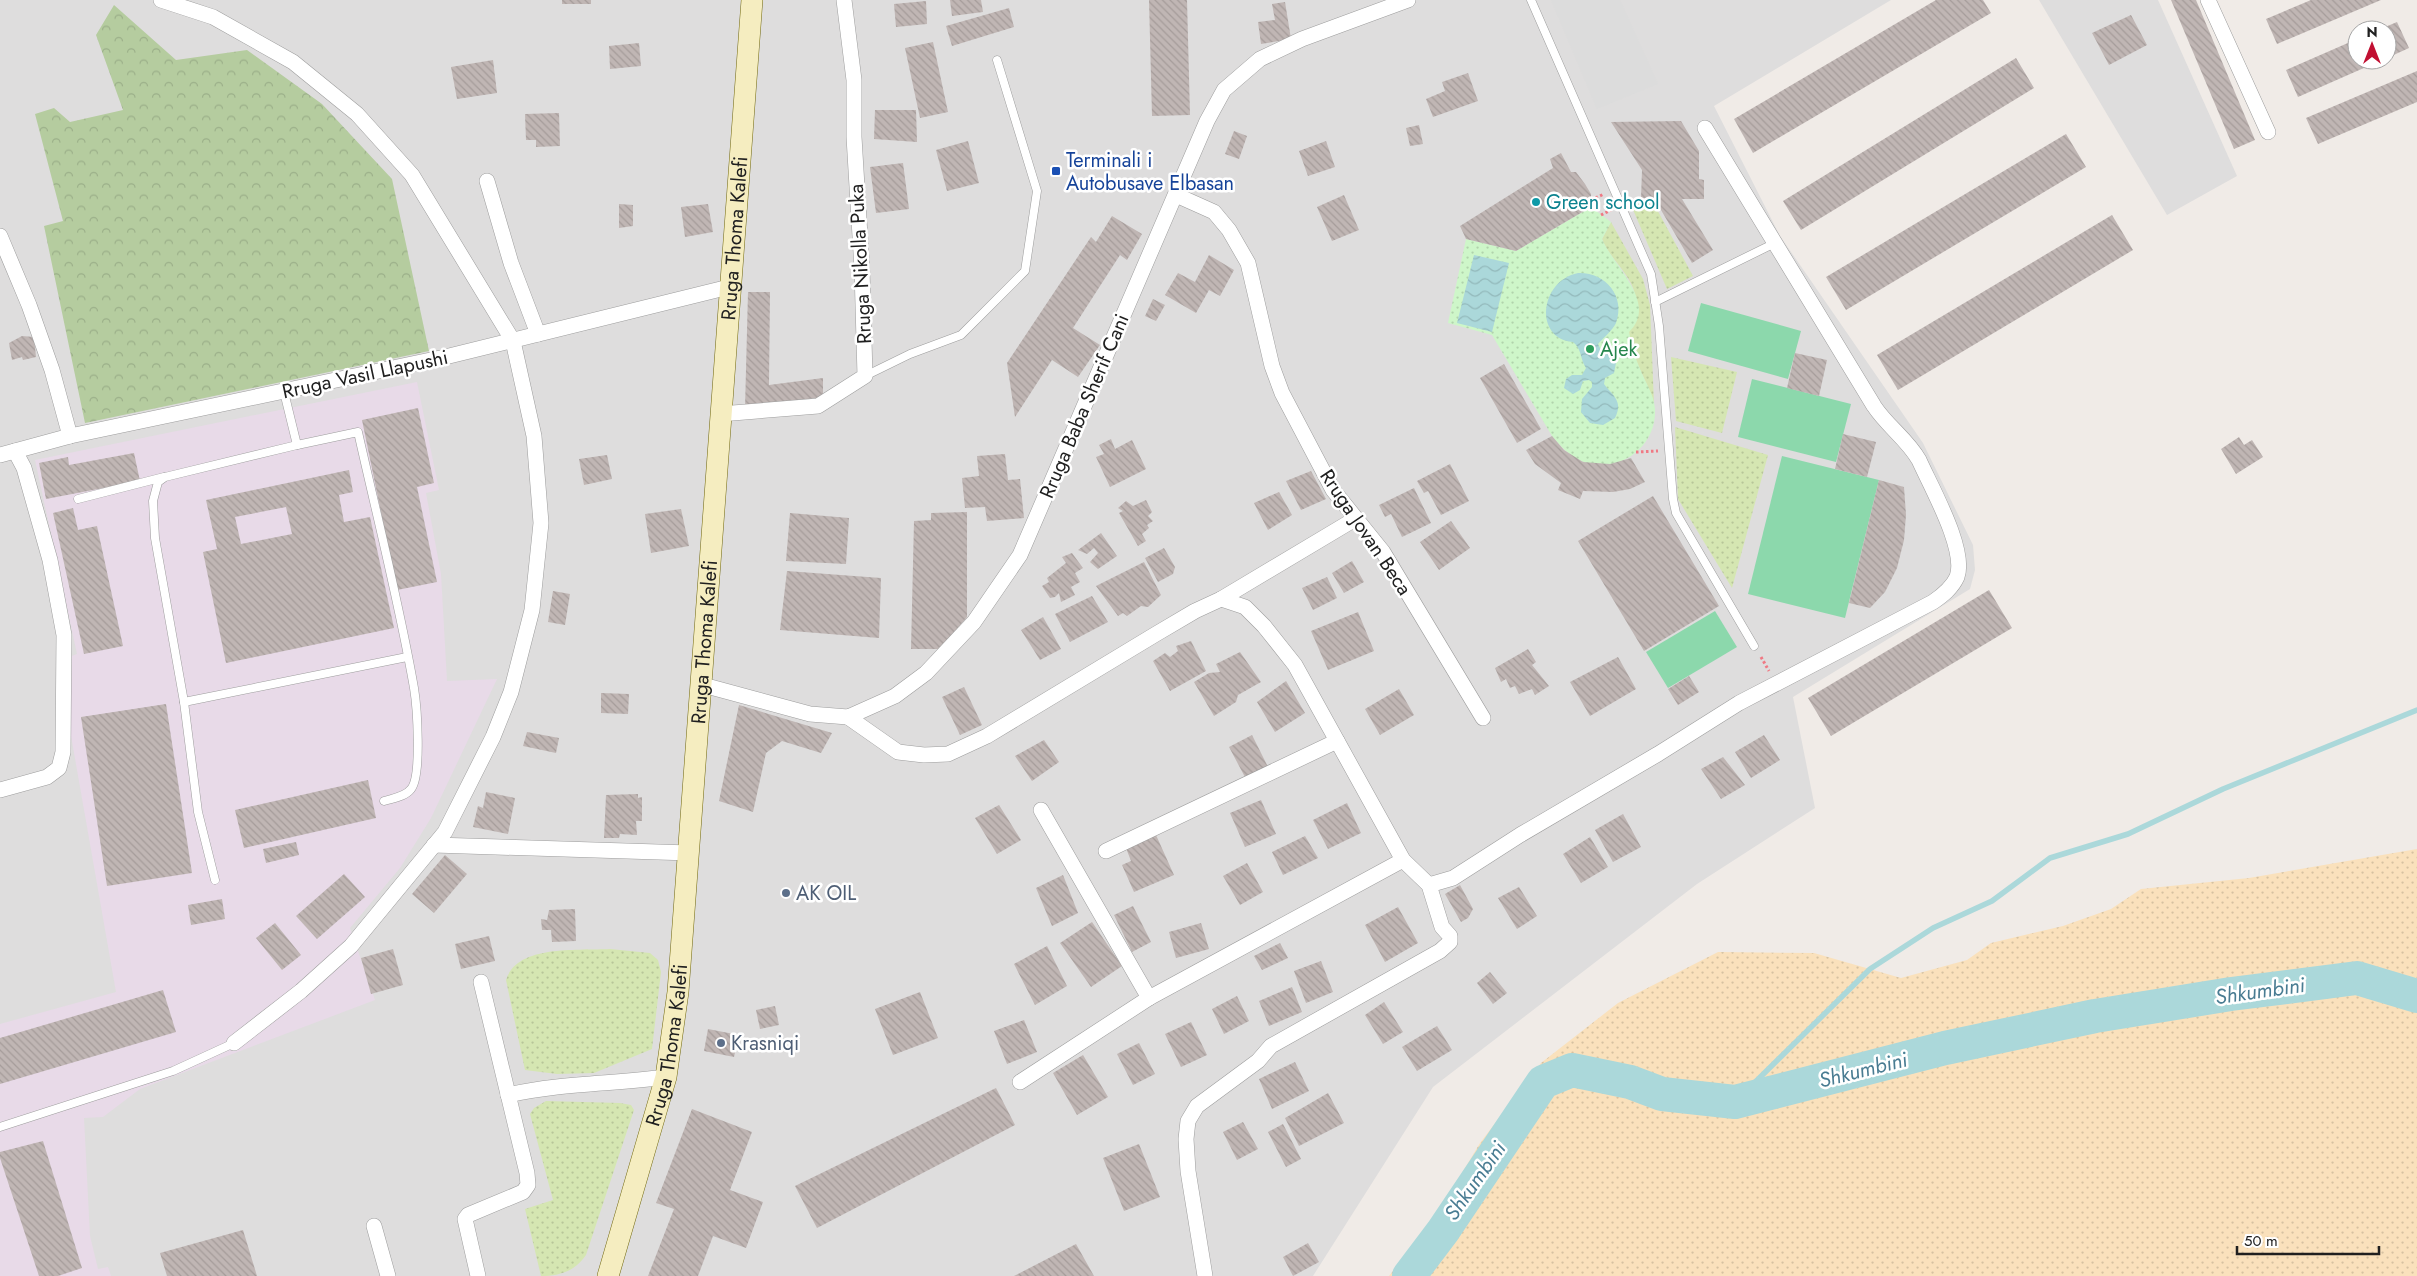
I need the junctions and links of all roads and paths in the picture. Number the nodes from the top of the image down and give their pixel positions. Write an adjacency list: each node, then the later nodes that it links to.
1 (161, 0): 19 (street)
2 (752, 0): 16 (main road, Rruga Thoma Kalefi)
3 (844, 0): 20 (street, Rruga Nikolla Puka)
4 (1408, 0): 12 (street, Rruga Baba Sherif Cani)
5 (1531, 0): 17 (lane)
6 (2208, 0): 9 (street)
7 (997, 60): 20 (lane)
8 (1705, 128): 15 (street)
9 (2268, 132)
10 (487, 181): 18 (street)
11 (1609, 192): 13 (path)
12 (1176, 195): 31 (street, Rruga Jovan Beca); 38 (street, Rruga Baba Sherif Cani)
13 (1591, 200)
14 (0, 236): 23 (street)
15 (1775, 243): 17 (lane); 36 (street)
16 (729, 287): 18 (street, Rruga Vasil Llapushi); 22 (main road, Rruga Thoma Kalefi)
17 (1655, 302): 33 (lane)
18 (538, 334): 19 (street, Rruga Vasil Llapushi)
19 (513, 341): 21 (street, Rruga Vasil Llapushi); 44 (street)
20 (865, 376): 22 (street)
21 (284, 392): 23 (street, Rruga Vasil Llapushi); 24 (lane)
22 (720, 414): 35 (main road, Rruga Thoma Kalefi)
23 (70, 436): 25 (street, Rruga Vasil Llapushi)
24 (297, 445): 29 (lane); 34 (lane)
25 (15, 451): 28 (street, Rruga Vasil Llapushi); 41 (street)
26 (1663, 451): 27 (path)
27 (1636, 452)
28 (0, 455)
29 (165, 477): 30 (lane); 37 (lane)
30 (78, 499)
31 (1355, 519): 32 (street); 39 (street, Rruga Jovan Beca)
32 (1221, 599): 38 (street); 40 (street)
33 (1754, 646): 36 (path)
34 (407, 657): 37 (lane); 42 (lane)
35 (702, 685): 38 (street, Rruga Baba Sherif Cani); 46 (main road, Rruga Thoma Kalefi)
36 (1777, 685): 49 (street)
37 (184, 702): 48 (lane)
38 (848, 717)
39 (1483, 718)
40 (1337, 741): 45 (street); 47 (street)
41 (0, 790)
42 (384, 801)
43 (1041, 810): 51 (street)
44 (434, 845): 46 (street); 52 (street)
45 (1106, 852)
46 (690, 853): 53 (main road, Rruga Thoma Kalefi)
47 (1403, 860): 49 (street); 51 (street)
48 (215, 880)
49 (1429, 885): 61 (street)
50 (481, 982): 55 (street)
51 (1149, 998): 54 (street)
52 (234, 1043): 56 (lane)
53 (666, 1077): 55 (street); 60 (main road, Rruga Thoma Kalefi)
54 (1020, 1082)
55 (508, 1095): 59 (street)
56 (0, 1127)
57 (374, 1226): 58 (street)
58 (388, 1276)
59 (478, 1276)
60 (608, 1276)
61 (1205, 1276)

